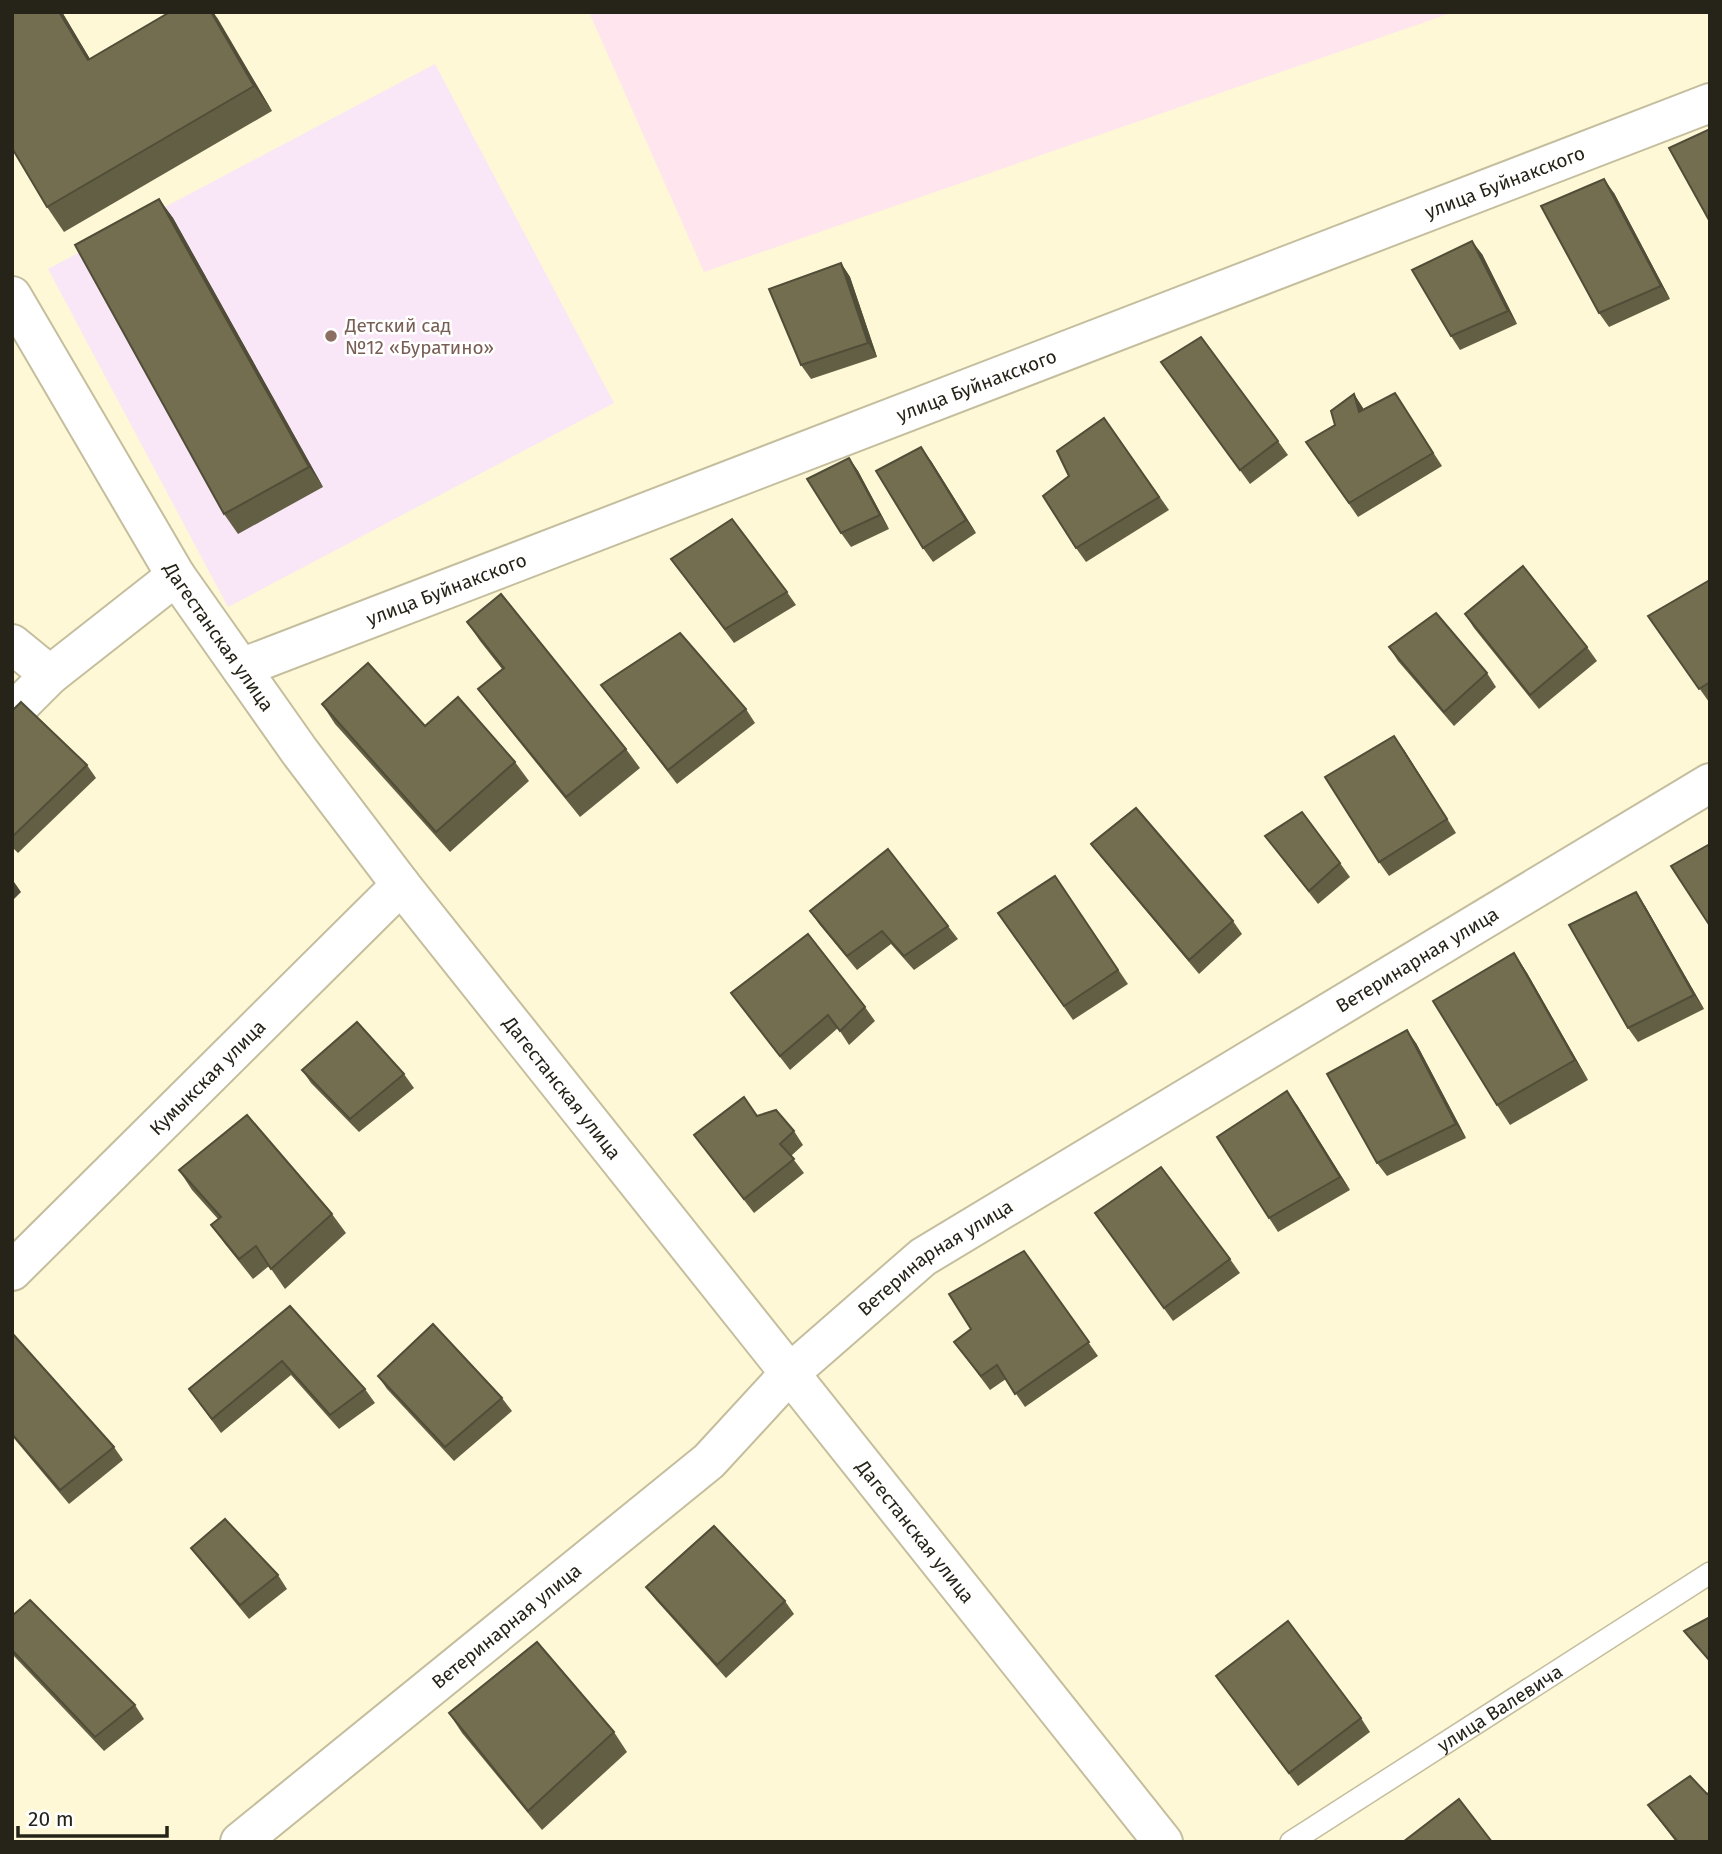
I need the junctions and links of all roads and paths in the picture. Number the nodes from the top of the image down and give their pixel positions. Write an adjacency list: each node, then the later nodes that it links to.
1 (1710, 103): 5 (street, улица Буйнакского)
2 (12, 296): 3 (street, Дагестанская улица)
3 (177, 576): 5 (street, Дагестанская улица); 6 (street)
4 (12, 643): 6 (street)
5 (241, 668): 9 (street, Дагестанская улица)
6 (50, 675): 7 (street)
7 (12, 713)
8 (1710, 783): 11 (street, Ветеринарная улица)
9 (401, 885): 10 (street, Кумыкская улица); 11 (street, Дагестанская улица)
10 (12, 1271)
11 (790, 1373): 13 (street, Ветеринарная улица); 14 (street, Дагестанская улица)
12 (1710, 1573): 15 (lane, улица Валевича)
13 (240, 1842)
14 (1163, 1842)
15 (1291, 1842)

